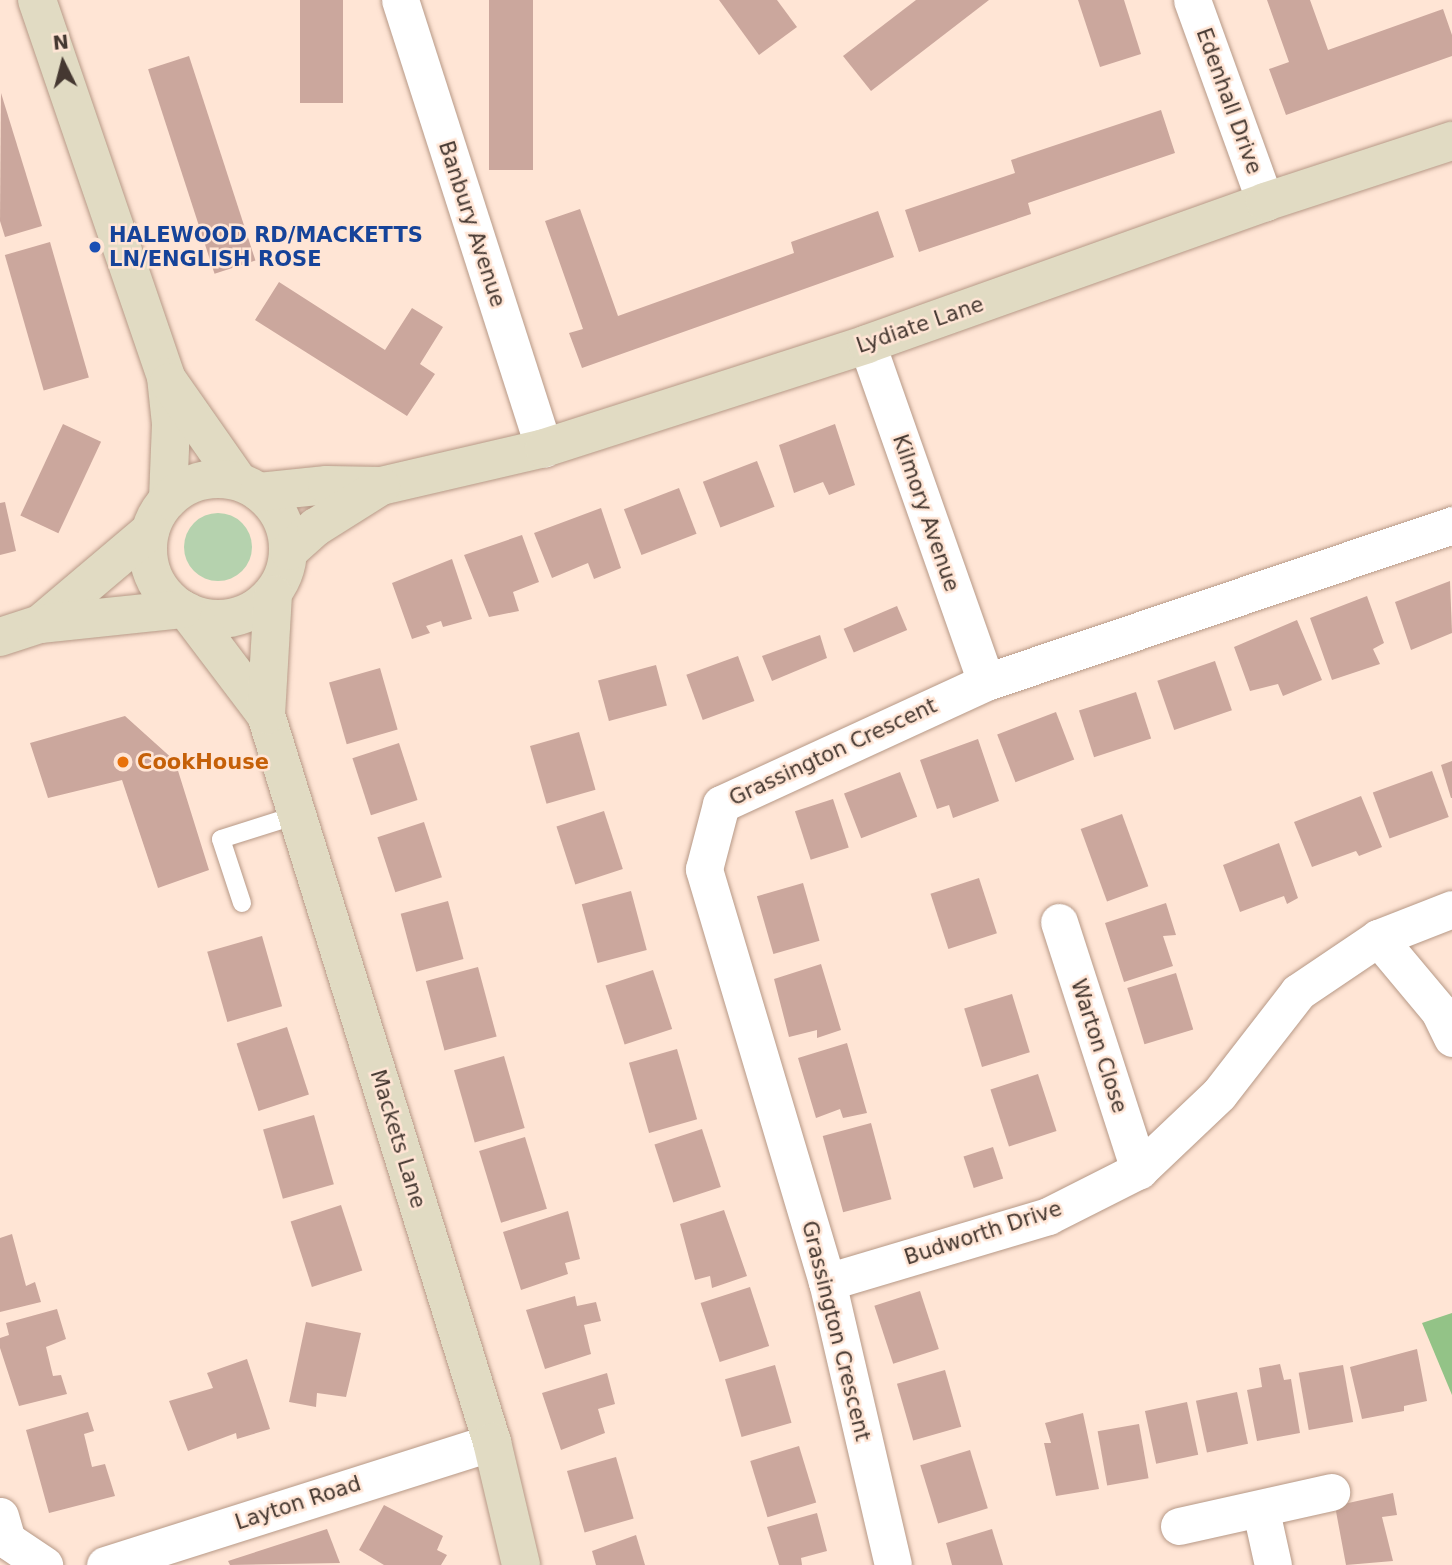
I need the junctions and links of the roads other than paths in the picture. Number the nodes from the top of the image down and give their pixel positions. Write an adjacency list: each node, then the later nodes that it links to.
1 (37, 0): 7 (street)
2 (400, 0): 8 (street, Banbury Avenue)
3 (1192, 0): 5 (street, Edenhall Drive)
4 (1452, 141): 5 (street, Lydiate Lane)
5 (1265, 202): 6 (street, Lydiate Lane)
6 (867, 344): 8 (street, Lydiate Lane); 18 (street, Kilmory Avenue)
7 (166, 377): 10 (street); 11 (street)
8 (544, 448): 9 (street, Lydiate Lane)
9 (381, 486): 10 (street, Lydiate Lane); 13 (street, Lydiate Lane)
10 (248, 487): 11 (street); 13 (street)
11 (159, 516): 15 (street); 16 (street)
12 (1452, 524): 18 (street, Grassington Crescent)
13 (289, 551): 14 (street)
14 (273, 594): 15 (street); 19 (street, Mackets Lane)
15 (185, 610): 16 (street); 19 (street, Mackets Lane)
16 (40, 624): 17 (street)
17 (0, 637)
18 (986, 682): 27 (street, Grassington Crescent)
19 (266, 715): 20 (street, Mackets Lane)
20 (296, 815): 21 (lane); 28 (street, Mackets Lane)
21 (242, 903)
22 (1452, 909): 24 (street, Budworth Drive)
23 (1059, 922): 26 (street, Warton Close)
24 (1378, 938): 25 (street); 26 (street, Budworth Drive)
25 (1452, 1038)
26 (1139, 1170): 27 (street, Budworth Drive)
27 (827, 1282): 36 (street, Grassington Crescent)
28 (492, 1441): 34 (street, Layton Road); 35 (street, Mackets Lane)
29 (1331, 1492): 30 (street)
30 (1261, 1511): 32 (street); 37 (street)
31 (0, 1516): 33 (street)
32 (1179, 1526)
33 (44, 1565)
34 (105, 1565)
35 (521, 1565)
36 (893, 1565)
37 (1273, 1565)

